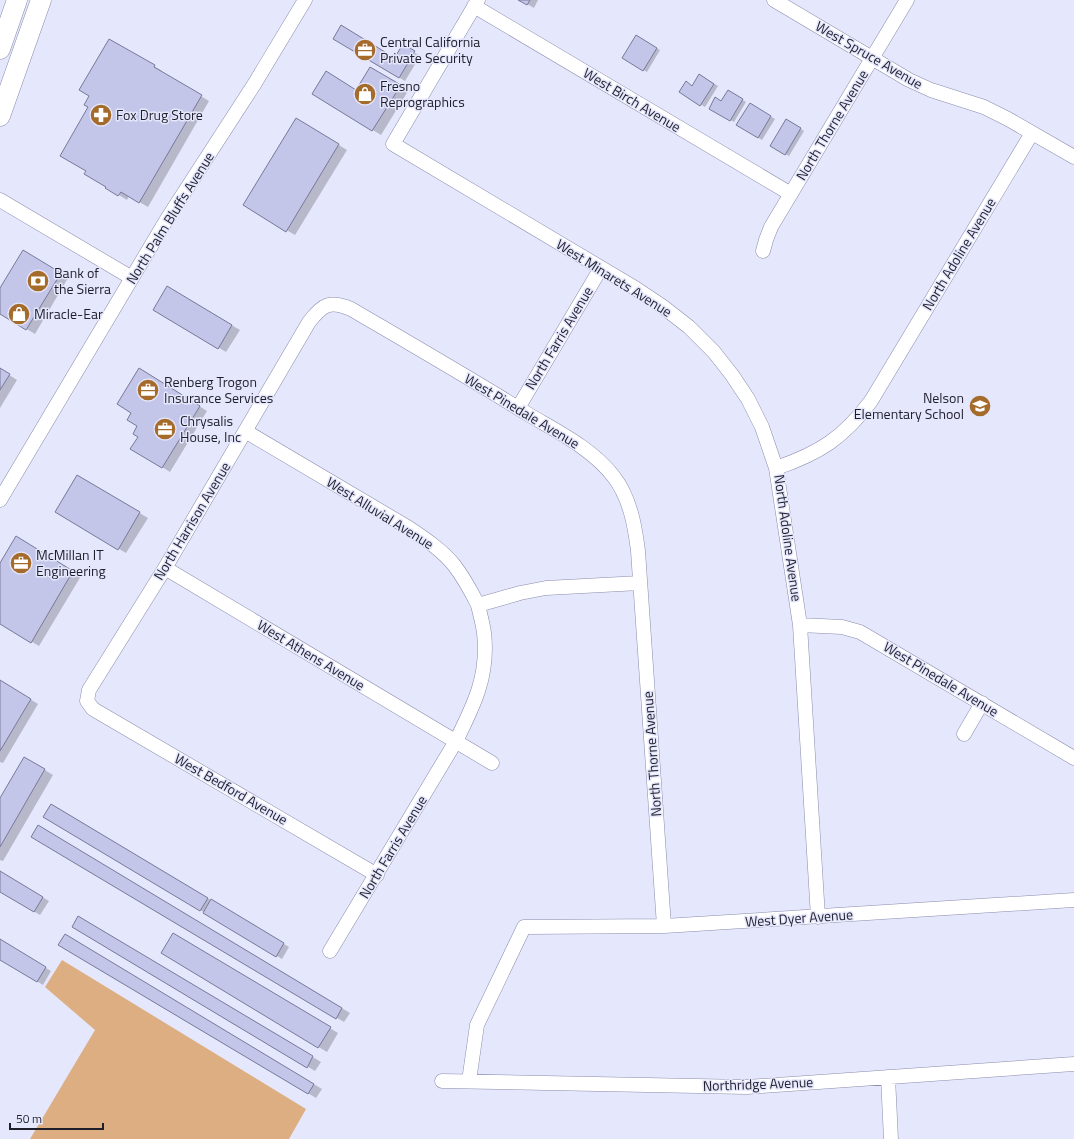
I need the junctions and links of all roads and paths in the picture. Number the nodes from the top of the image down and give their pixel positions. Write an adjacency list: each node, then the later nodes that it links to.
1 (17, 0): 7 (main road)
2 (305, 0): 16 (street, North Palm Bluffs Avenue)
3 (774, 0): 8 (street, West Spruce Avenue)
4 (906, 0): 8 (street, North Thorne Avenue)
5 (40, 2): 9 (main road)
6 (476, 3): 12 (street, West Birch Avenue); 15 (street, West Minarets Avenue)
7 (0, 49)
8 (872, 58): 10 (street, West Spruce Avenue); 12 (street, North Thorne Avenue)
9 (0, 116)
10 (1032, 133): 11 (street, West Spruce Avenue); 20 (street, North Adoline Avenue)
11 (1074, 157)
12 (791, 194): 14 (street, North Thorne Avenue)
13 (0, 200): 16 (street)
14 (763, 251)
15 (601, 268): 18 (street, North Farris Avenue); 20 (street, West Minarets Avenue)
16 (132, 278): 21 (street, North Palm Bluffs Avenue)
17 (328, 305): 18 (street, West Pinedale Avenue); 19 (street, North Harrison Avenue)
18 (518, 408): 23 (street, West Pinedale Avenue)
19 (245, 431): 22 (street, North Harrison Avenue); 24 (street, West Alluvial Avenue)
20 (776, 468): 25 (street, North Adoline Avenue)
21 (0, 500)
22 (165, 568): 26 (street, North Harrison Avenue); 29 (street, West Athens Avenue)
23 (640, 583): 24 (street); 35 (street, North Thorne Avenue)
24 (478, 605): 29 (street, North Farris Avenue)
25 (800, 625): 27 (street, West Pinedale Avenue); 34 (street, North Adoline Avenue)
26 (87, 701): 32 (street, West Bedford Avenue)
27 (982, 703): 28 (street); 30 (street, West Pinedale Avenue)
28 (964, 734)
29 (456, 742): 31 (street); 32 (street, North Farris Avenue)
30 (1074, 758)
31 (492, 763)
32 (377, 875): 36 (street, North Farris Avenue)
33 (1074, 900): 34 (street, West Dyer Avenue)
34 (818, 917): 35 (street, West Dyer Avenue)
35 (664, 926): 40 (street, West Dyer Avenue)
36 (330, 951)
37 (1074, 1064): 38 (street, Northridge Avenue)
38 (888, 1077): 40 (street, Northridge Avenue); 41 (street)
39 (442, 1081): 40 (street, Northridge Avenue)
40 (470, 1081)
41 (891, 1139)

